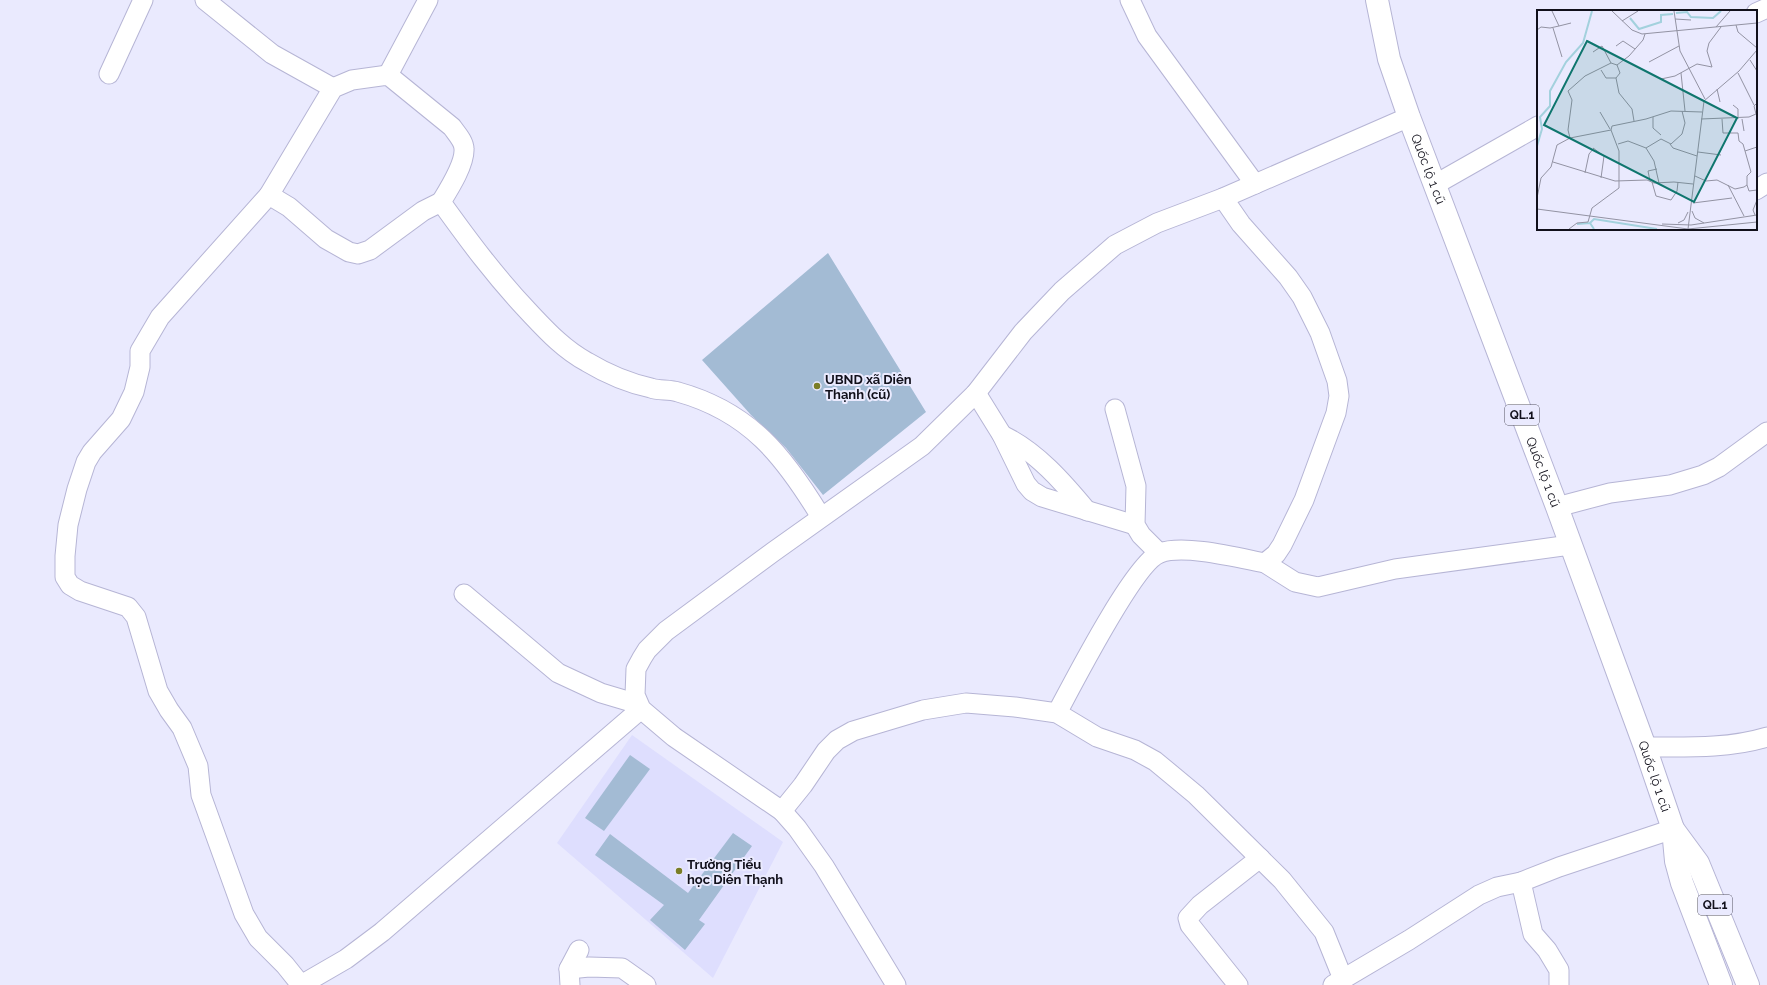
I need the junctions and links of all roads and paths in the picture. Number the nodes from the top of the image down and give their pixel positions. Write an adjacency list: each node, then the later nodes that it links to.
1 (143, 0): 8 (street)
2 (205, 0): 10 (street)
3 (428, 0): 9 (street)
4 (1130, 0): 14 (street)
5 (1377, 0): 11 (main road, Quốc lộ 1 cũ / QL.1)
6 (1767, 8): 7 (street)
7 (1757, 13)
8 (109, 74)
9 (388, 75): 10 (street); 19 (street)
10 (333, 88): 17 (street)
11 (1409, 117): 14 (street); 15 (main road, Quốc lộ 1 cũ / QL.1)
12 (1537, 127): 15 (street)
13 (1767, 183): 16 (street)
14 (1254, 184): 18 (street)
15 (1436, 184): 24 (main road, Quốc lộ 1 cũ / QL.1)
16 (1757, 189)
17 (269, 195): 19 (street); 43 (street)
18 (1223, 198): 20 (street); 30 (street)
19 (441, 202): 26 (street)
20 (976, 393): 23 (street); 26 (street)
21 (1116, 409): 27 (street)
22 (1767, 432): 24 (street)
23 (1002, 435): 25 (street); 25 (street)
24 (1557, 507): 28 (main road, Quốc lộ 1 cũ / QL.1)
25 (1088, 511): 27 (street)
26 (821, 517): 32 (street)
27 (1135, 525): 29 (street)
28 (1570, 545): 30 (street); 35 (main road, Quốc lộ 1 cũ / QL.1)
29 (1159, 553): 30 (street); 33 (street)
30 (1265, 563)
31 (464, 594): 32 (street)
32 (640, 706): 36 (street); 43 (street)
33 (1057, 713): 36 (street); 38 (street)
34 (1767, 737): 35 (street)
35 (1645, 747): 37 (main road, Quốc lộ 1 cũ / QL.1)
36 (782, 812): 45 (street)
37 (1673, 829): 39 (street); 48 (main road, Quốc lộ 1 cũ / QL.1); 49 (main road, Quốc lộ 1 cũ / QL.1)
38 (1260, 858): 42 (street); 46 (street)
39 (1521, 882): 42 (street); 47 (street)
40 (579, 950): 41 (street)
41 (570, 977): 44 (street)
42 (1338, 982)
43 (301, 985)
44 (646, 985)
45 (896, 985)
46 (1238, 985)
47 (1559, 985)
48 (1721, 985)
49 (1748, 985)

